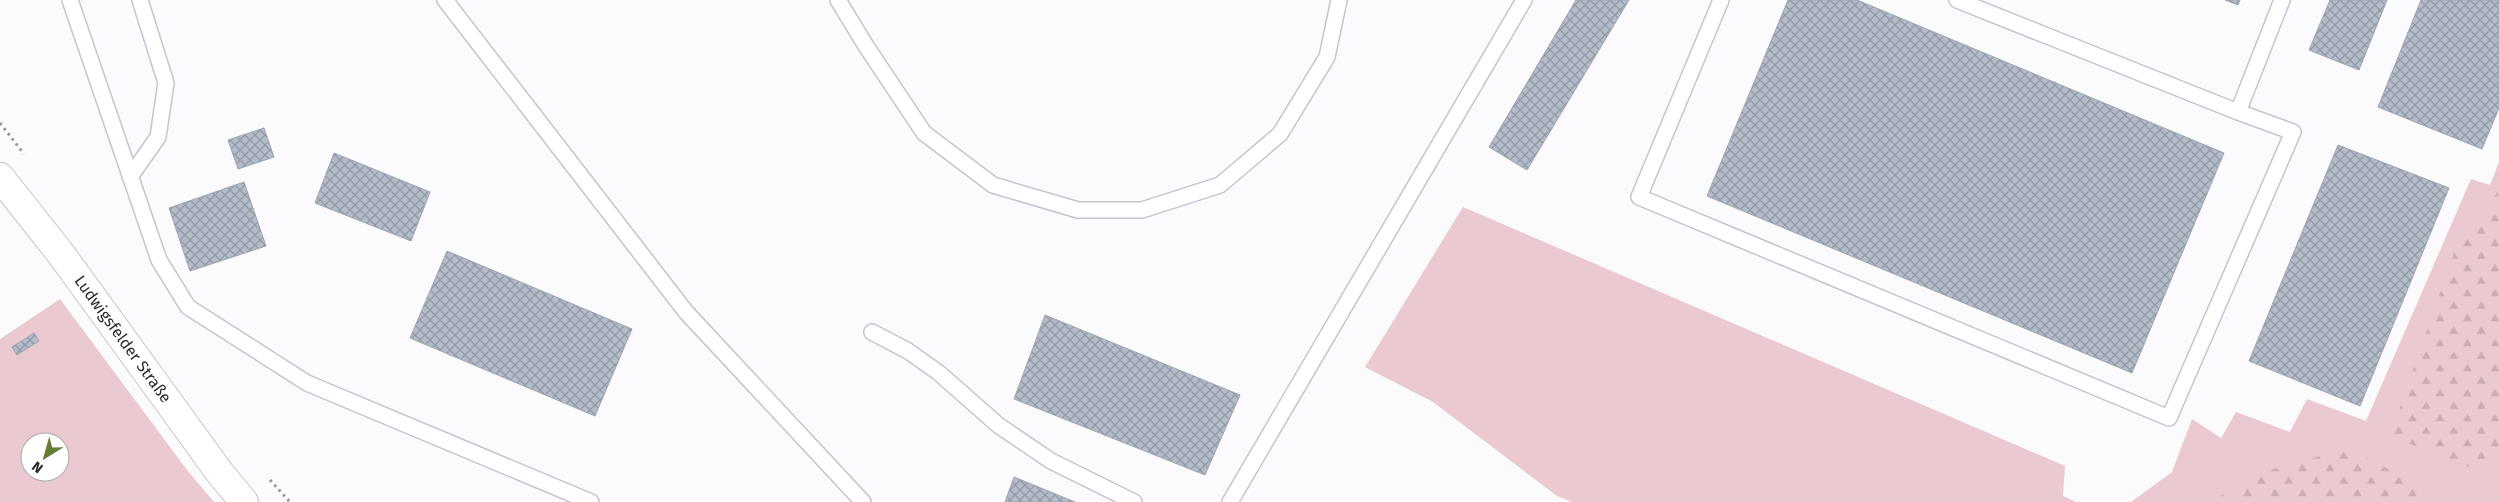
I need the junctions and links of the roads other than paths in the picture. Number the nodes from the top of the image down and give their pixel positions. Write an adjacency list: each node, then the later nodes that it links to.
1 (70, 0): 12 (lane)
2 (140, 0): 12 (lane)
3 (445, 0): 16 (lane)
4 (838, 0): 5 (lane)
5 (1339, 0)
6 (1524, 0): 18 (lane)
7 (1721, 0): 10 (lane)
8 (1958, 0): 10 (lane)
9 (2282, 0): 10 (lane)
10 (2238, 112)
11 (0, 177): 14 (street, Ludwigsfelder Straße)
12 (130, 177): 15 (lane)
13 (872, 332): 17 (lane)
14 (244, 502)
15 (591, 502)
16 (863, 502)
17 (1134, 502)
18 (1230, 502)

